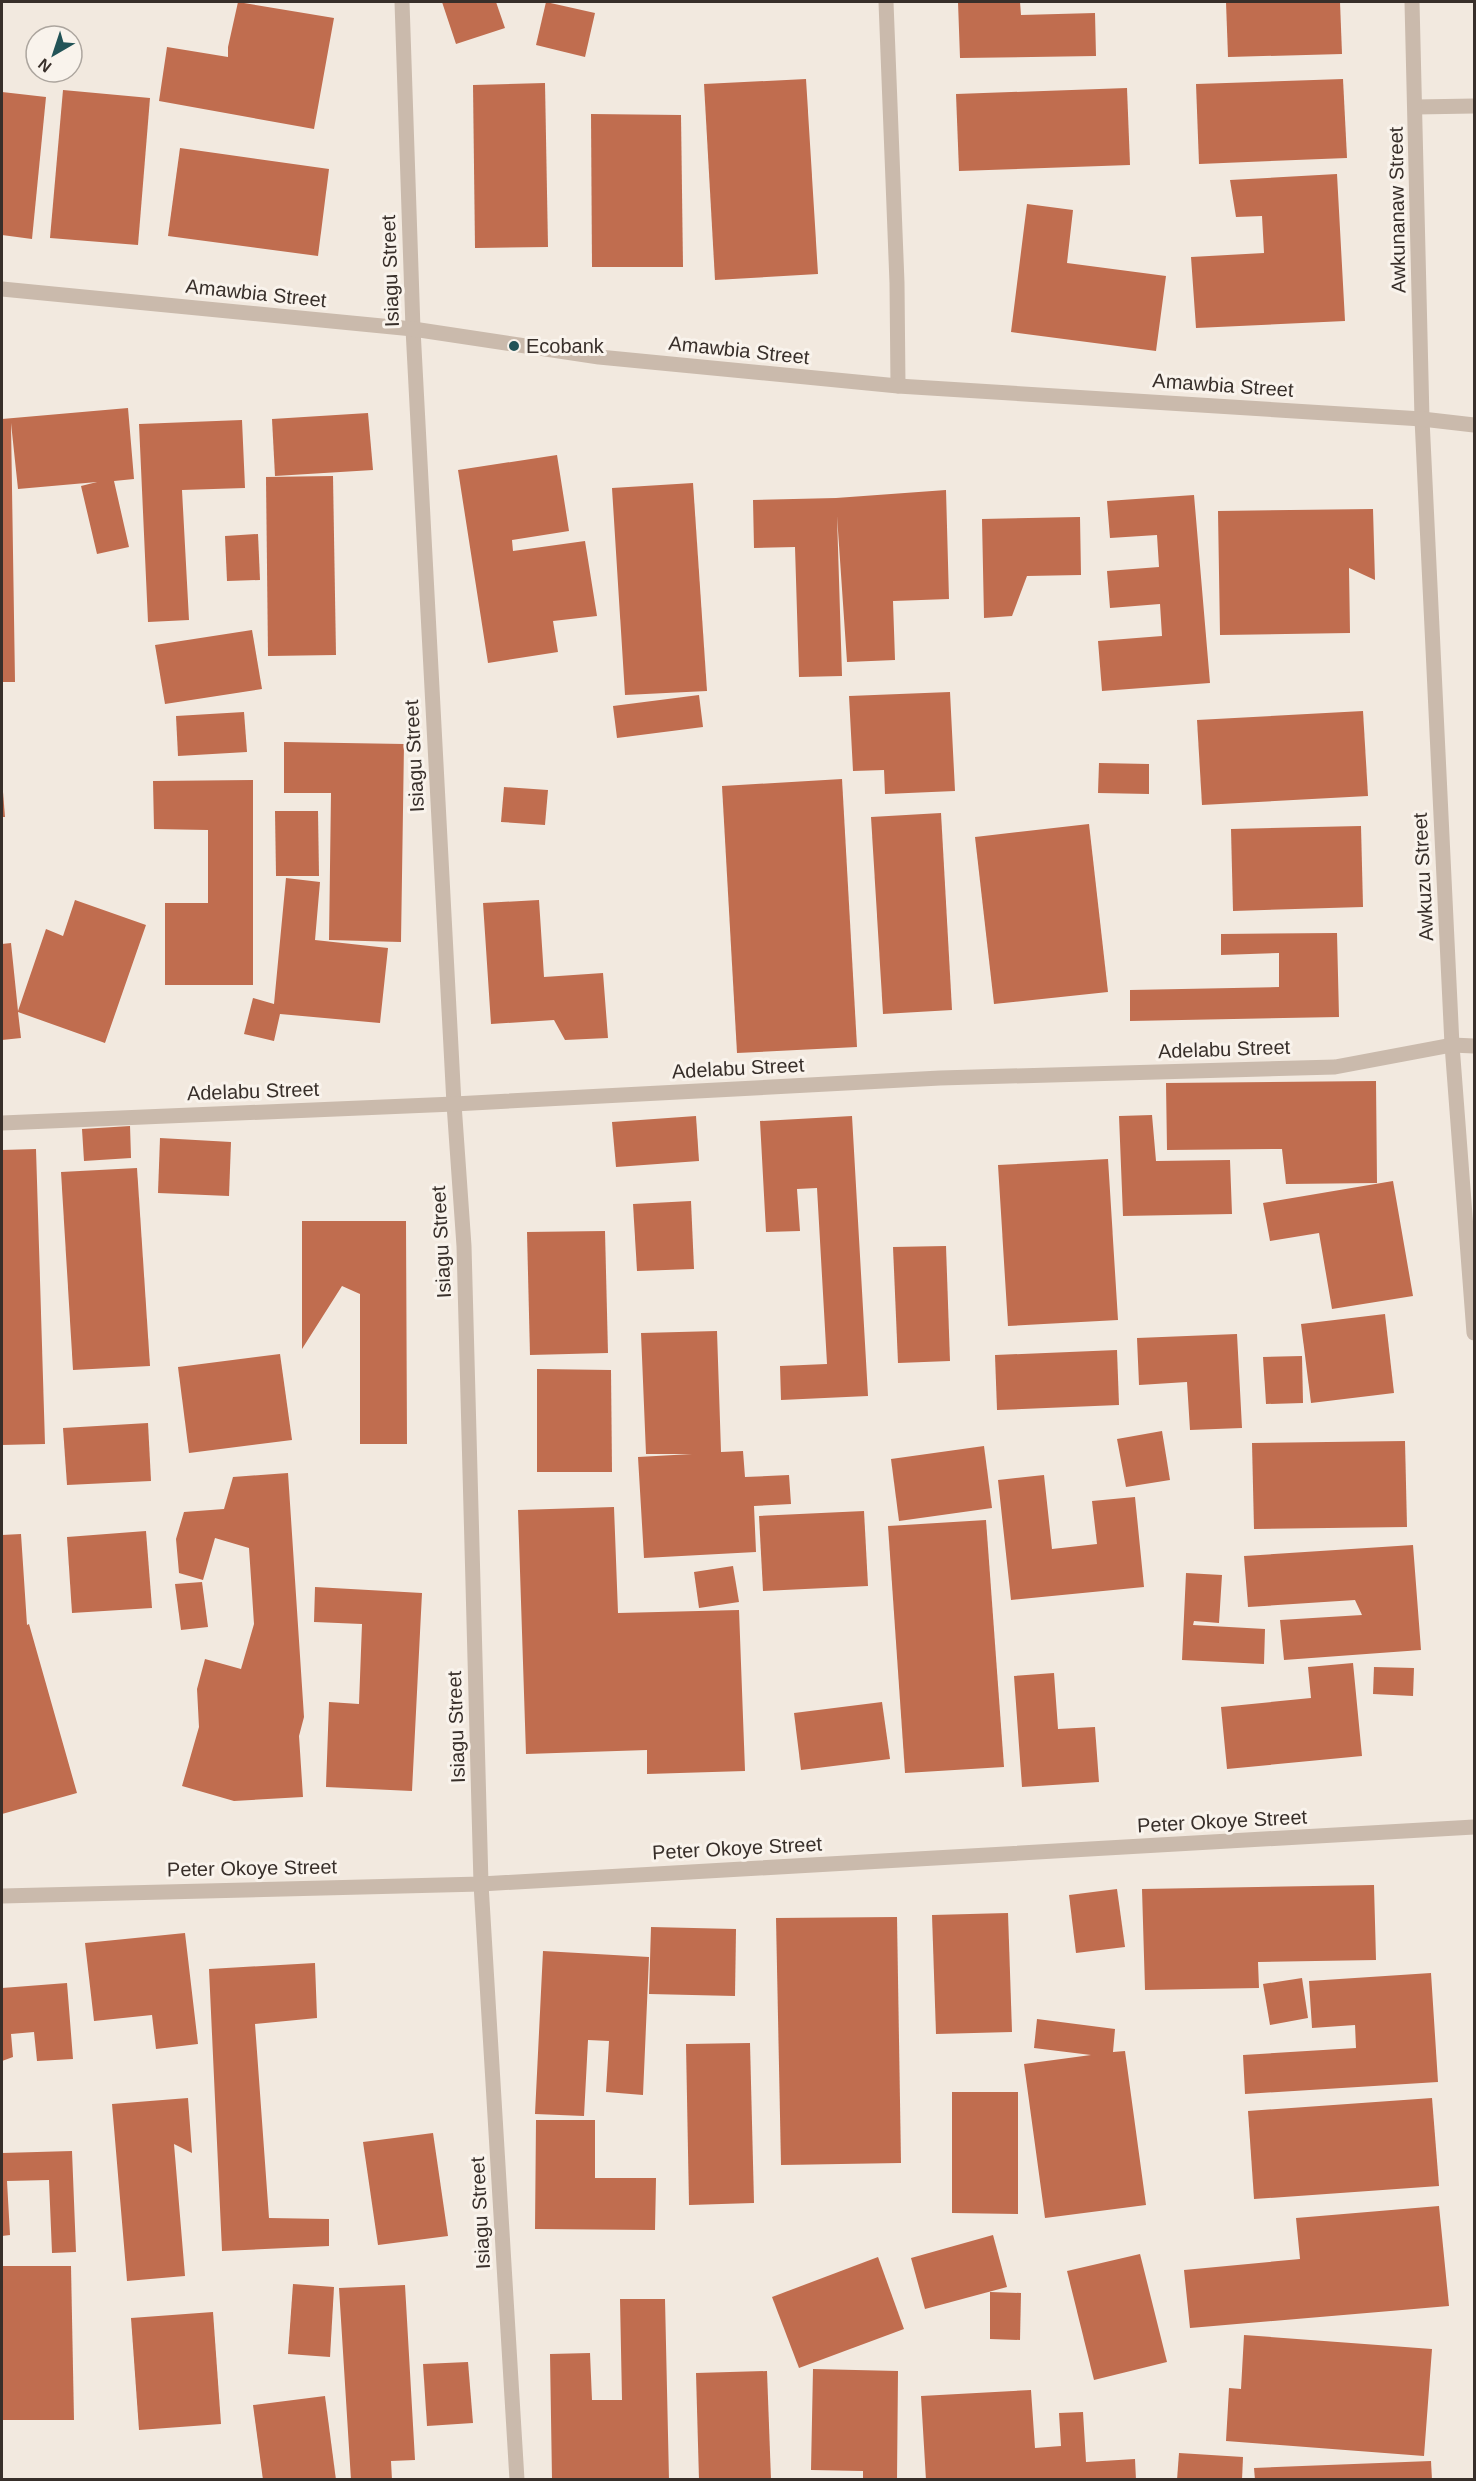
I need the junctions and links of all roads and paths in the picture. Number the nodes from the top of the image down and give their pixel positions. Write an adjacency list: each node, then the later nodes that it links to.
1 (402, 2): 7 (street, Isiagu Street)
2 (886, 2): 8 (street)
3 (1412, 2): 5 (street, Awkunanaw Street)
4 (1474, 106): 5 (street)
5 (1416, 107): 9 (street, Awkunanaw Street)
6 (2, 289): 7 (street, Amawbia Street)
7 (413, 329): 8 (street, Amawbia Street); 13 (street, Isiagu Street)
8 (898, 386): 9 (street, Amawbia Street)
9 (1422, 419): 10 (street, Amawbia Street); 11 (street, Awkuzu Street)
10 (1474, 425)
11 (1452, 1045): 12 (street, Adelabu Street); 13 (street, Adelabu Street); 15 (street, Awkuzu Street)
12 (1474, 1046)
13 (454, 1104): 14 (street, Adelabu Street); 17 (street, Isiagu Street)
14 (2, 1123)
15 (1474, 1333)
16 (1474, 1827): 17 (street, Peter Okoye Street)
17 (481, 1884): 18 (street, Peter Okoye Street); 19 (street, Isiagu Street)
18 (2, 1896)
19 (517, 2480)

